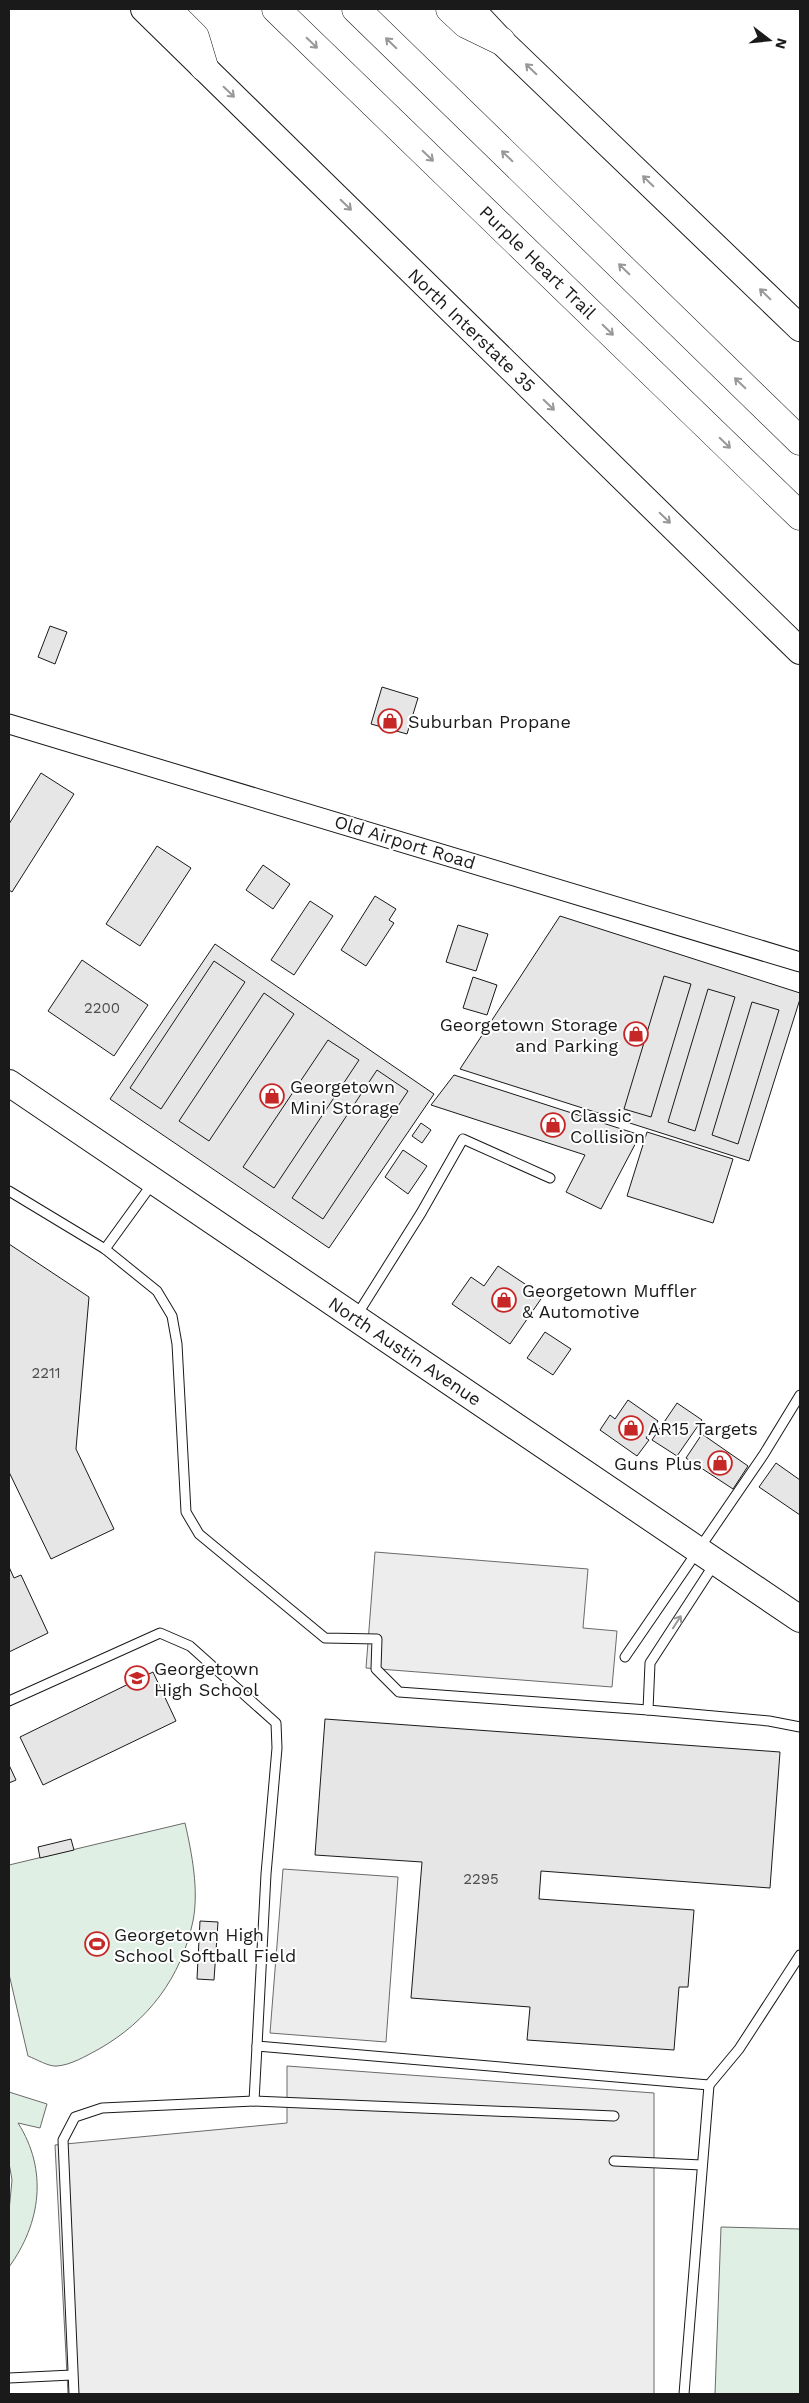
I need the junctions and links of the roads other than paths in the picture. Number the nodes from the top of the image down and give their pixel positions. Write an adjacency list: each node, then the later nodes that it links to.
1 (144, 9): 8 (main road, North Interstate 35)
2 (167, 9): 8 (highway)
3 (276, 9): 11 (highway, Purple Heart Trail, one-way to 11)
4 (356, 9): 10 (highway, one-way to 4)
5 (450, 9): 7 (highway)
6 (471, 9): 7 (main road)
7 (501, 40): 9 (main road, one-way to 7)
8 (204, 67): 12 (main road, North Interstate 35, one-way to 12)
9 (800, 328)
10 (800, 441)
11 (800, 516)
12 (800, 651)
13 (9, 724): 14 (street, Old Airport Road)
14 (800, 962)
15 (9, 1083): 17 (main road, North Austin Avenue)
16 (550, 1178): 20 (lane)
17 (154, 1181): 19 (lane); 20 (main road, North Austin Avenue)
18 (9, 1191): 19 (lane)
19 (104, 1249): 26 (lane)
20 (355, 1317): 22 (main road, North Austin Avenue)
21 (800, 1395): 22 (lane)
22 (708, 1555): 23 (main road, North Austin Avenue); 24 (lane); 26 (lane, one-way to 22)
23 (800, 1619)
24 (625, 1658)
25 (9, 1701): 29 (lane)
26 (648, 1710): 27 (lane)
27 (800, 1727)
28 (800, 1955): 30 (lane)
29 (257, 2046): 30 (lane); 31 (lane)
30 (709, 2085): 34 (lane)
31 (254, 2101): 32 (lane); 35 (lane)
32 (614, 2116)
33 (614, 2161): 34 (lane)
34 (702, 2165): 38 (lane)
35 (72, 2375): 36 (lane); 37 (lane)
36 (9, 2378)
37 (74, 2394)
38 (684, 2394)

